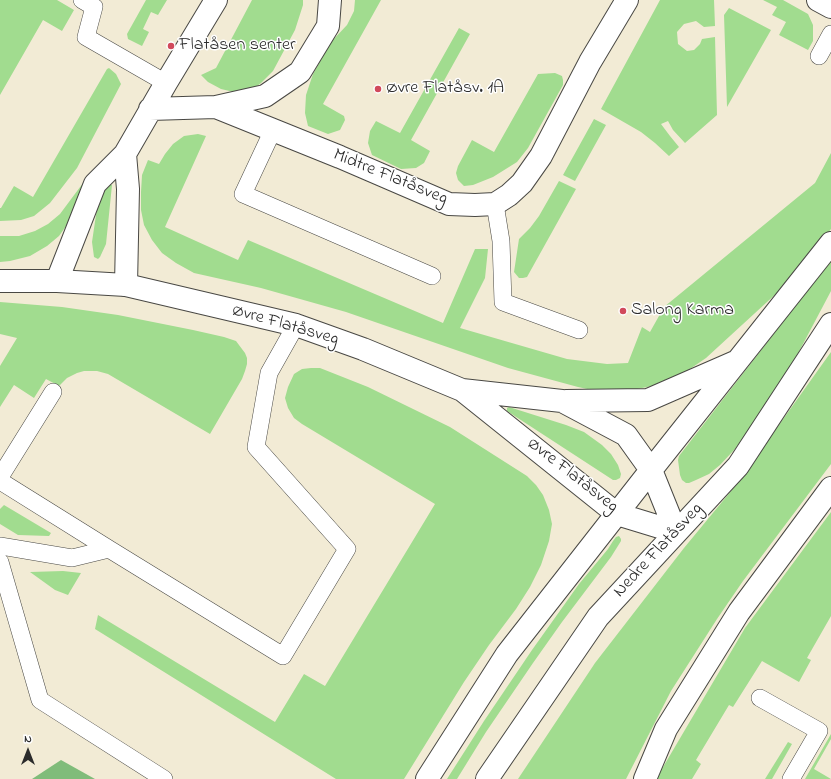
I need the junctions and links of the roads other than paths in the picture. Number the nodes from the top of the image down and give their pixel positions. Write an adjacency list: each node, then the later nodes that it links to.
1 (82, 0): 9 (lane)
2 (216, 0): 9 (street)
3 (330, 0): 10 (street)
4 (627, 0): 14 (street)
5 (818, 0): 6 (street)
6 (831, 7)
7 (831, 34): 8 (lane)
8 (819, 56)
9 (166, 83): 11 (street)
10 (216, 107): 11 (street); 12 (street, Midtre Flatåsveg)
11 (150, 109): 13 (street)
12 (273, 130): 14 (street, Midtre Flatåsveg); 16 (lane)
13 (125, 154): 18 (street); 19 (street)
14 (495, 204): 22 (lane)
15 (831, 243): 23 (street)
16 (432, 276)
17 (0, 281): 18 (street, Øvre Flatåsveg)
18 (57, 281): 19 (street, Øvre Flatåsveg)
19 (126, 285): 21 (street, Øvre Flatåsveg)
20 (831, 324): 32 (street, Nedre Flatåsveg)
21 (296, 325): 24 (street, Øvre Flatåsveg); 34 (lane)
22 (579, 330)
23 (738, 360): 26 (street); 27 (street)
24 (462, 390): 26 (street, Øvre Flatåsveg); 31 (street, Øvre Flatåsveg)
25 (53, 392): 28 (lane)
26 (562, 401): 27 (street, Øvre Flatåsveg)
27 (651, 470): 31 (street); 32 (street, Øvre Flatåsveg)
28 (0, 478)
29 (0, 481): 34 (lane)
30 (831, 488): 40 (street)
31 (617, 514): 32 (street, Øvre Flatåsveg); 38 (street)
32 (676, 532): 39 (street, Nedre Flatåsveg)
33 (0, 546): 34 (lane)
34 (109, 549)
35 (0, 562): 37 (lane)
36 (760, 698): 41 (lane)
37 (164, 779)
38 (427, 779)
39 (487, 779)
40 (645, 779)
41 (791, 779)

